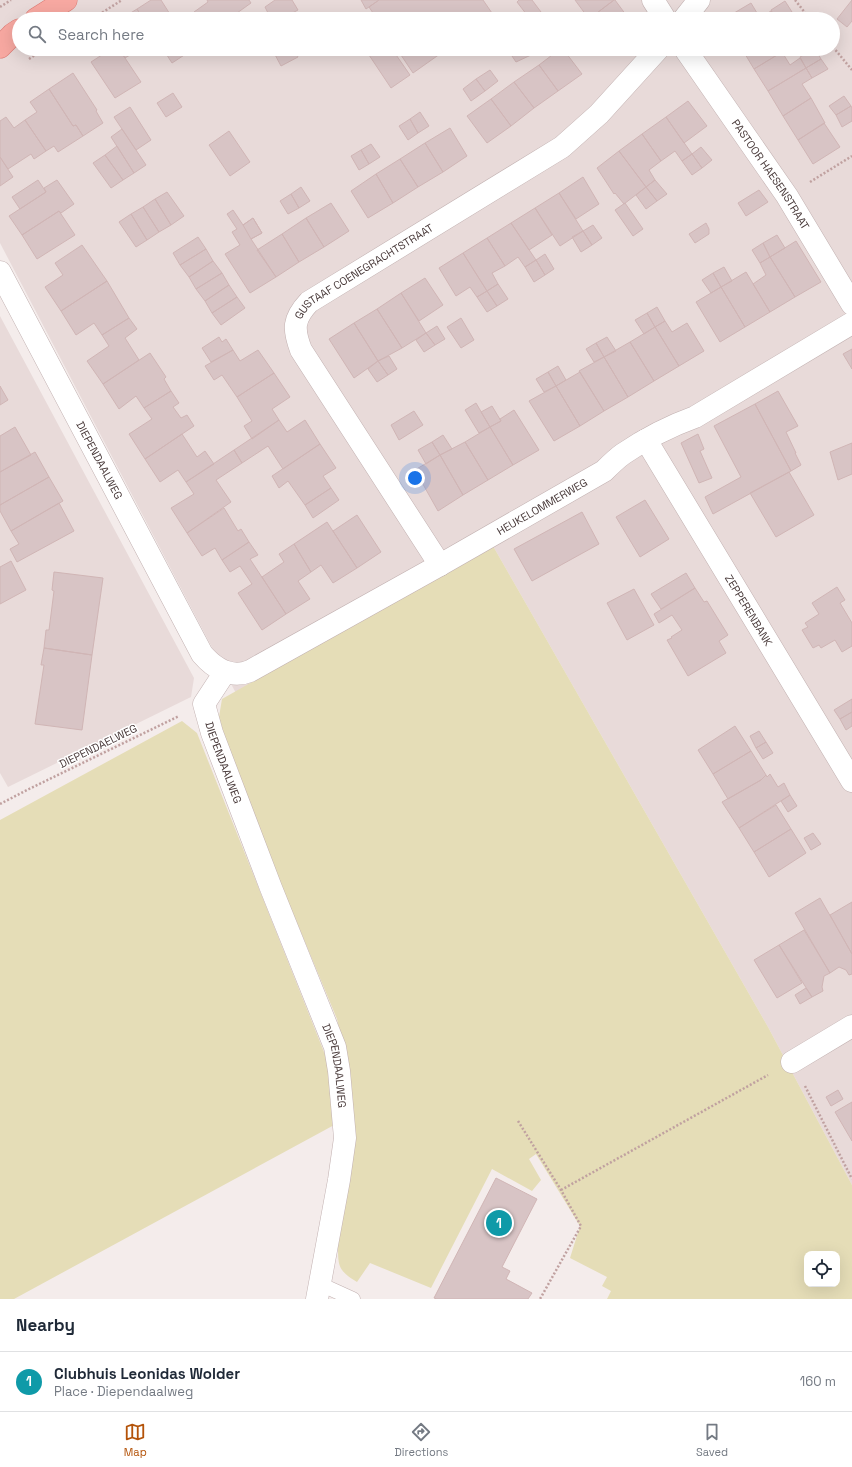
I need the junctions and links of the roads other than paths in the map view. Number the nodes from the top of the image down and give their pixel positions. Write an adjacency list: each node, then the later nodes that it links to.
1 (66, 0): 4 (main road)
2 (653, 0): 5 (street)
3 (699, 0): 6 (street)
4 (47, 12)
5 (661, 12)
6 (690, 12)
7 (652, 56): 13 (street, GUSTAAF COENEGRACHTSTRAAT)
8 (690, 56): 10 (street, PASTOOR HAESENSTRAAT)
9 (0, 272): 14 (street, DIEPENDAALWEG)
10 (852, 304)
11 (852, 323): 12 (street, HEUKELOMMERWEG)
12 (646, 440): 13 (street, HEUKELOMMERWEG); 15 (street, ZEPPERENBANK)
13 (440, 565): 14 (street, HEUKELOMMERWEG)
14 (225, 672): 18 (street, DIEPENDAALWEG)
15 (852, 781)
16 (852, 1026): 17 (street)
17 (792, 1062)
18 (318, 1291): 19 (lane)
19 (353, 1299)

